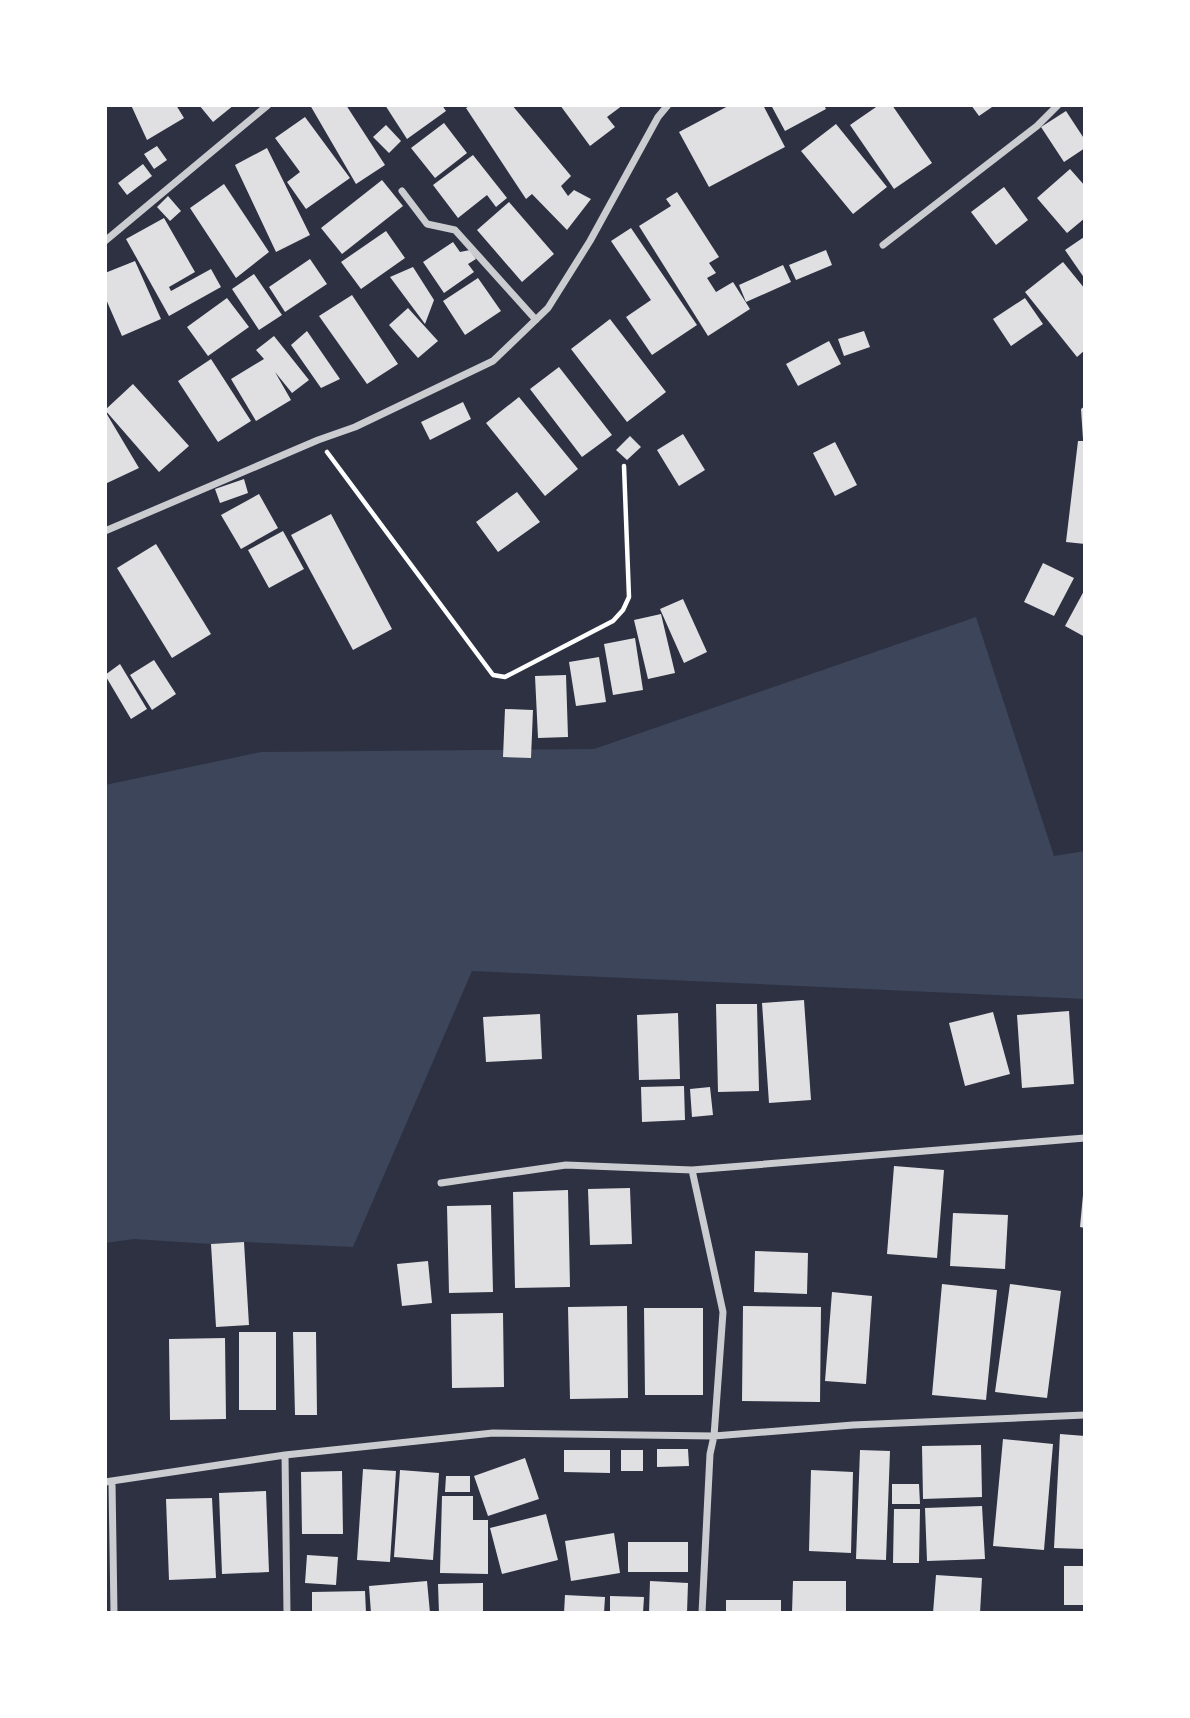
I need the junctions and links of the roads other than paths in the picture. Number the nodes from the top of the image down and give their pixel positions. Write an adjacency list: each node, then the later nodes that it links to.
1 (268, 105): 5 (street)
2 (668, 105): 7 (street)
3 (1058, 105): 6 (street)
4 (402, 191): 7 (street)
5 (105, 241)
6 (883, 244)
7 (536, 320): 8 (street)
8 (105, 531)
9 (1085, 1138): 10 (street)
10 (692, 1170): 11 (street); 13 (street)
11 (441, 1183)
12 (1085, 1415): 13 (street)
13 (714, 1436): 14 (street); 18 (street)
14 (285, 1455): 15 (street); 17 (street)
15 (108, 1482): 16 (street)
16 (114, 1613)
17 (286, 1613)
18 (702, 1613)

